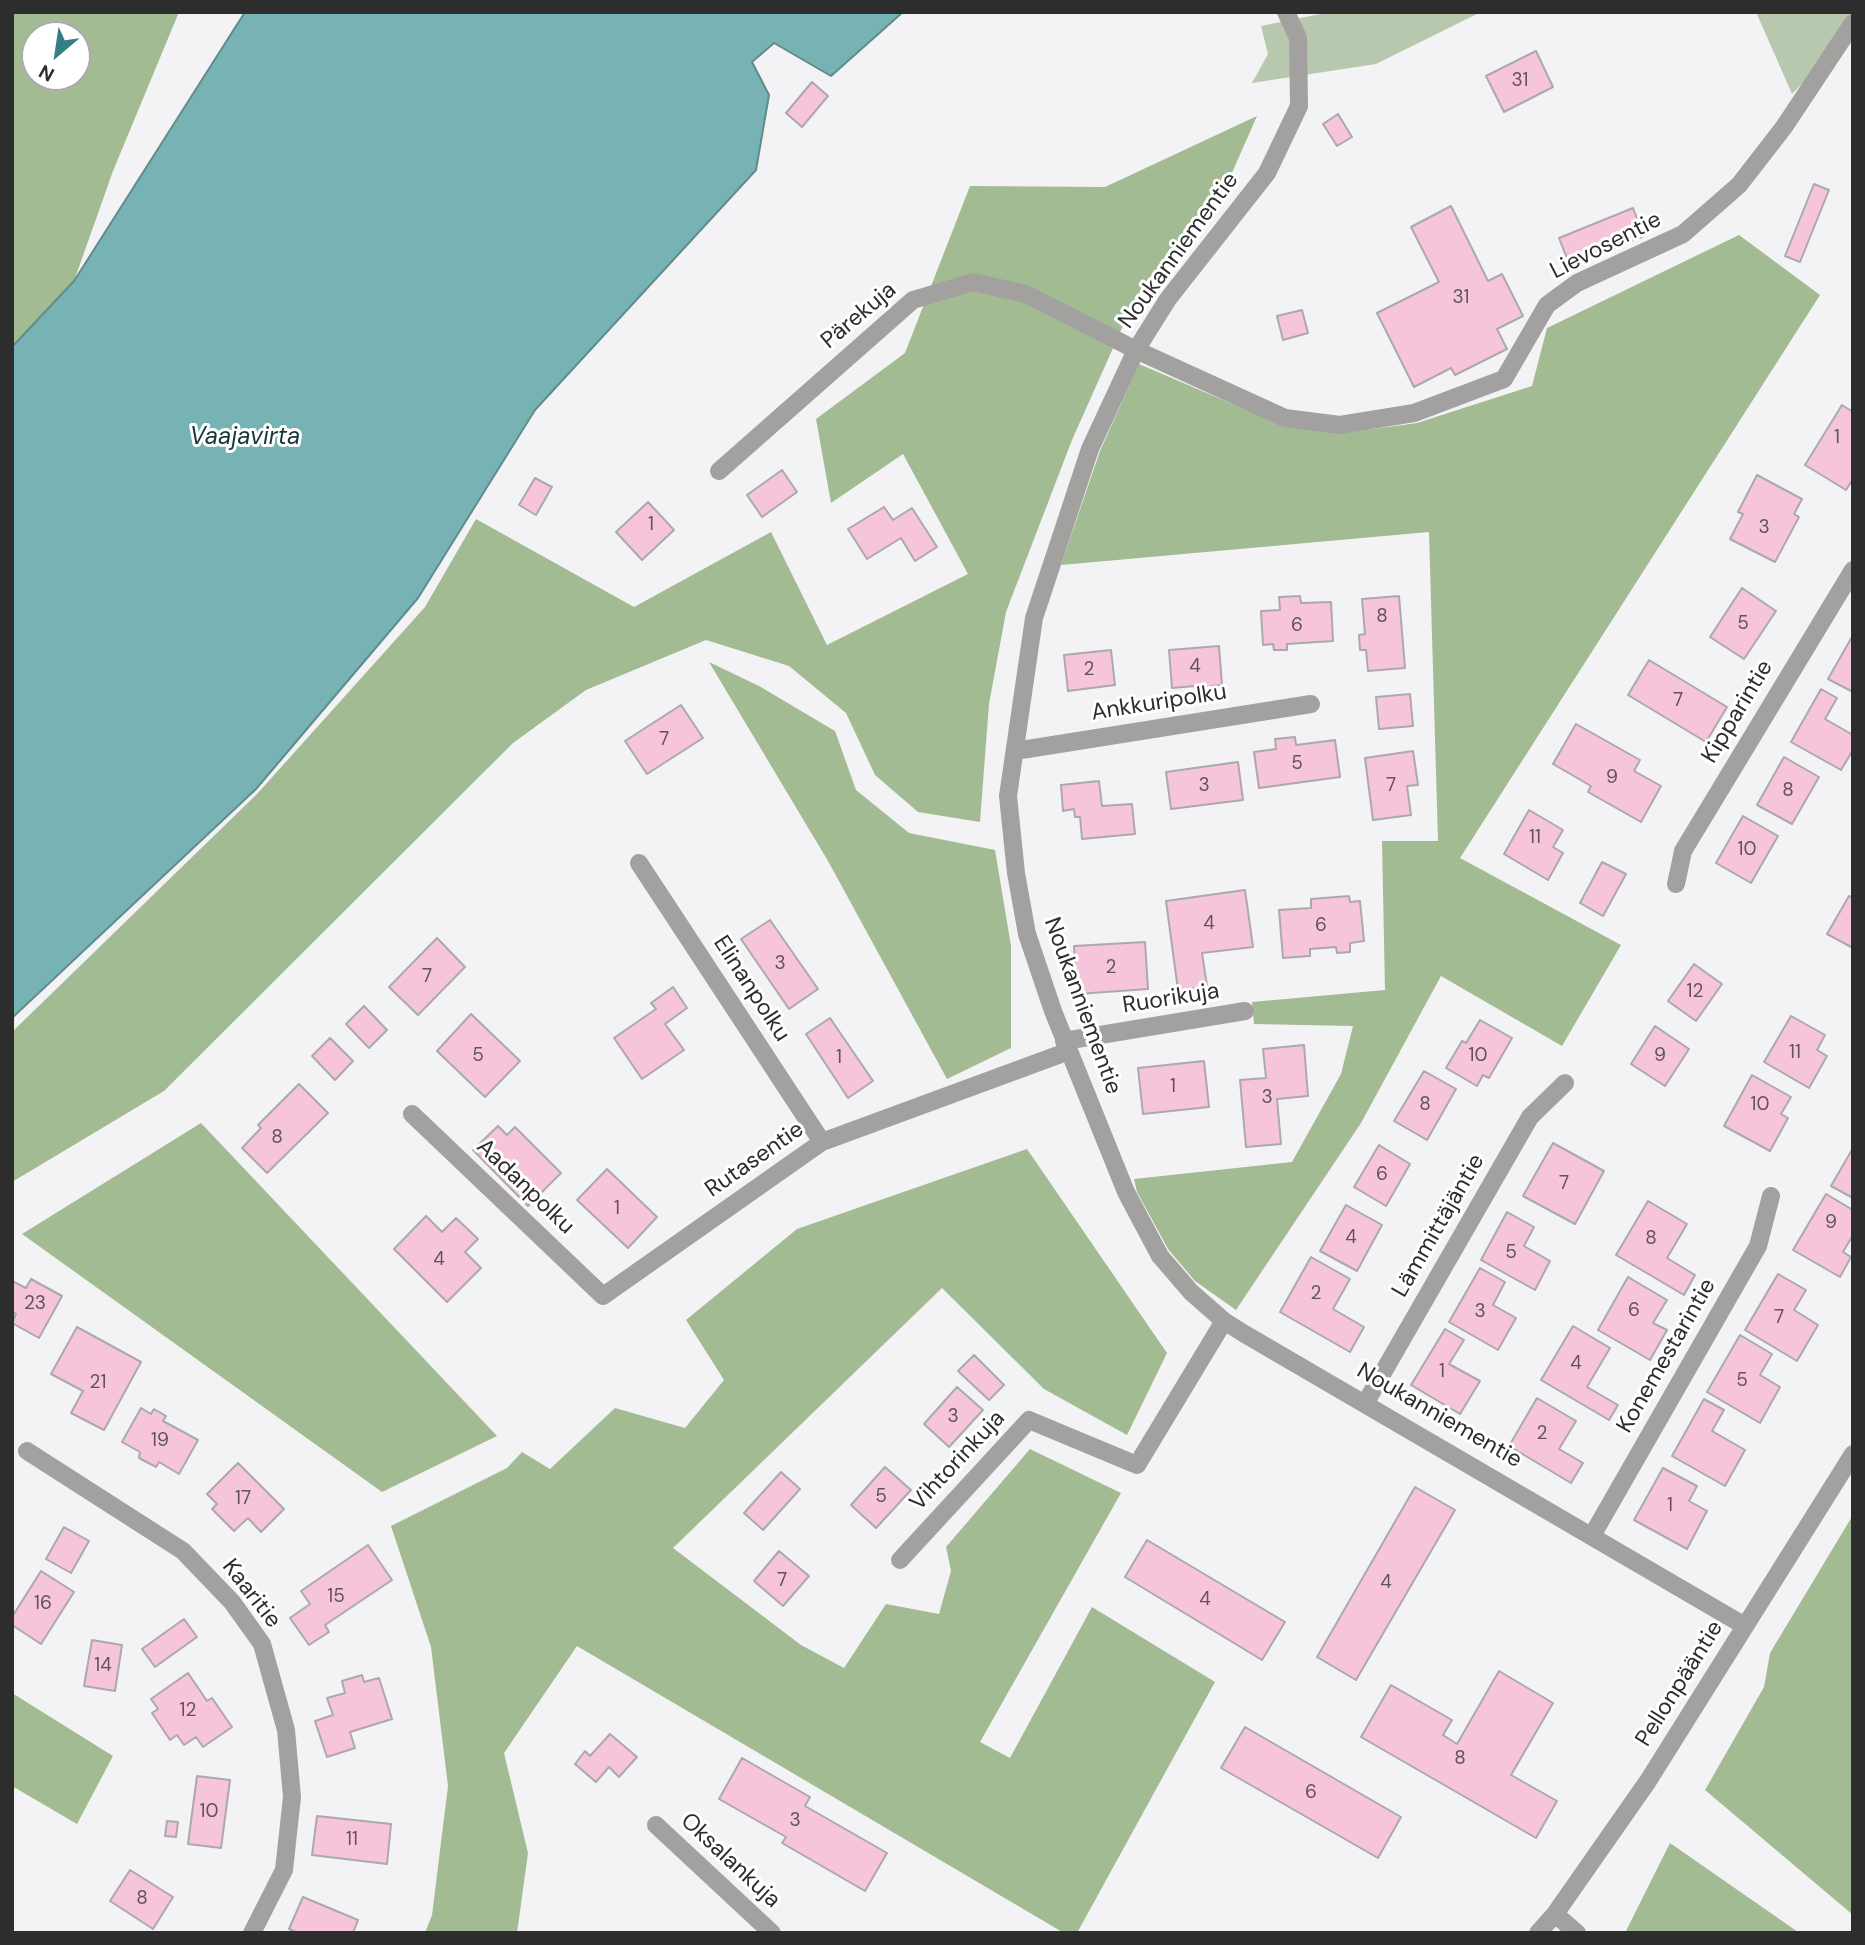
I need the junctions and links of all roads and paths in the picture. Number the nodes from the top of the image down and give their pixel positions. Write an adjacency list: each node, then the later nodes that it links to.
1 (1286, 12): 3 (street, Noukanniementie)
2 (1853, 23): 3 (street, Lievosentie)
3 (1136, 350): 4 (street, Pärekuja); 7 (street, Noukanniementie)
4 (719, 471)
5 (1853, 570): 9 (street, Kipparintie)
6 (1311, 704): 7 (street, Ankkuripolku)
7 (1015, 751): 11 (street, Noukanniementie)
8 (639, 863): 14 (street, Elinanpolku)
9 (1676, 884)
10 (1245, 1012): 11 (street, Ruorikuja)
11 (1067, 1046): 14 (street, Rutasentie); 17 (street, Noukanniementie)
12 (1566, 1083): 18 (street, Lämmittäjäntie)
13 (412, 1114): 16 (street, Aadanpolku)
14 (822, 1142): 16 (street, Rutasentie)
15 (1771, 1196): 21 (street, Konemestarintie)
16 (603, 1296)
17 (1224, 1321): 18 (street, Noukanniementie); 22 (street, Vihtorinkuja)
18 (1366, 1402): 21 (street, Noukanniementie)
19 (27, 1451): 26 (street, Kaaritie)
20 (1853, 1454): 23 (street, Pellonpääntie)
21 (1593, 1534): 23 (street, Noukanniementie)
22 (900, 1560)
23 (1745, 1626): 25 (street, Pellonpääntie)
24 (656, 1825): 27 (street, Oksalankuja)
25 (1555, 1914): 28 (street, Pellonpääntie); 29 (street)
26 (252, 1933)
27 (772, 1933)
28 (1538, 1933)
29 (1577, 1933)

